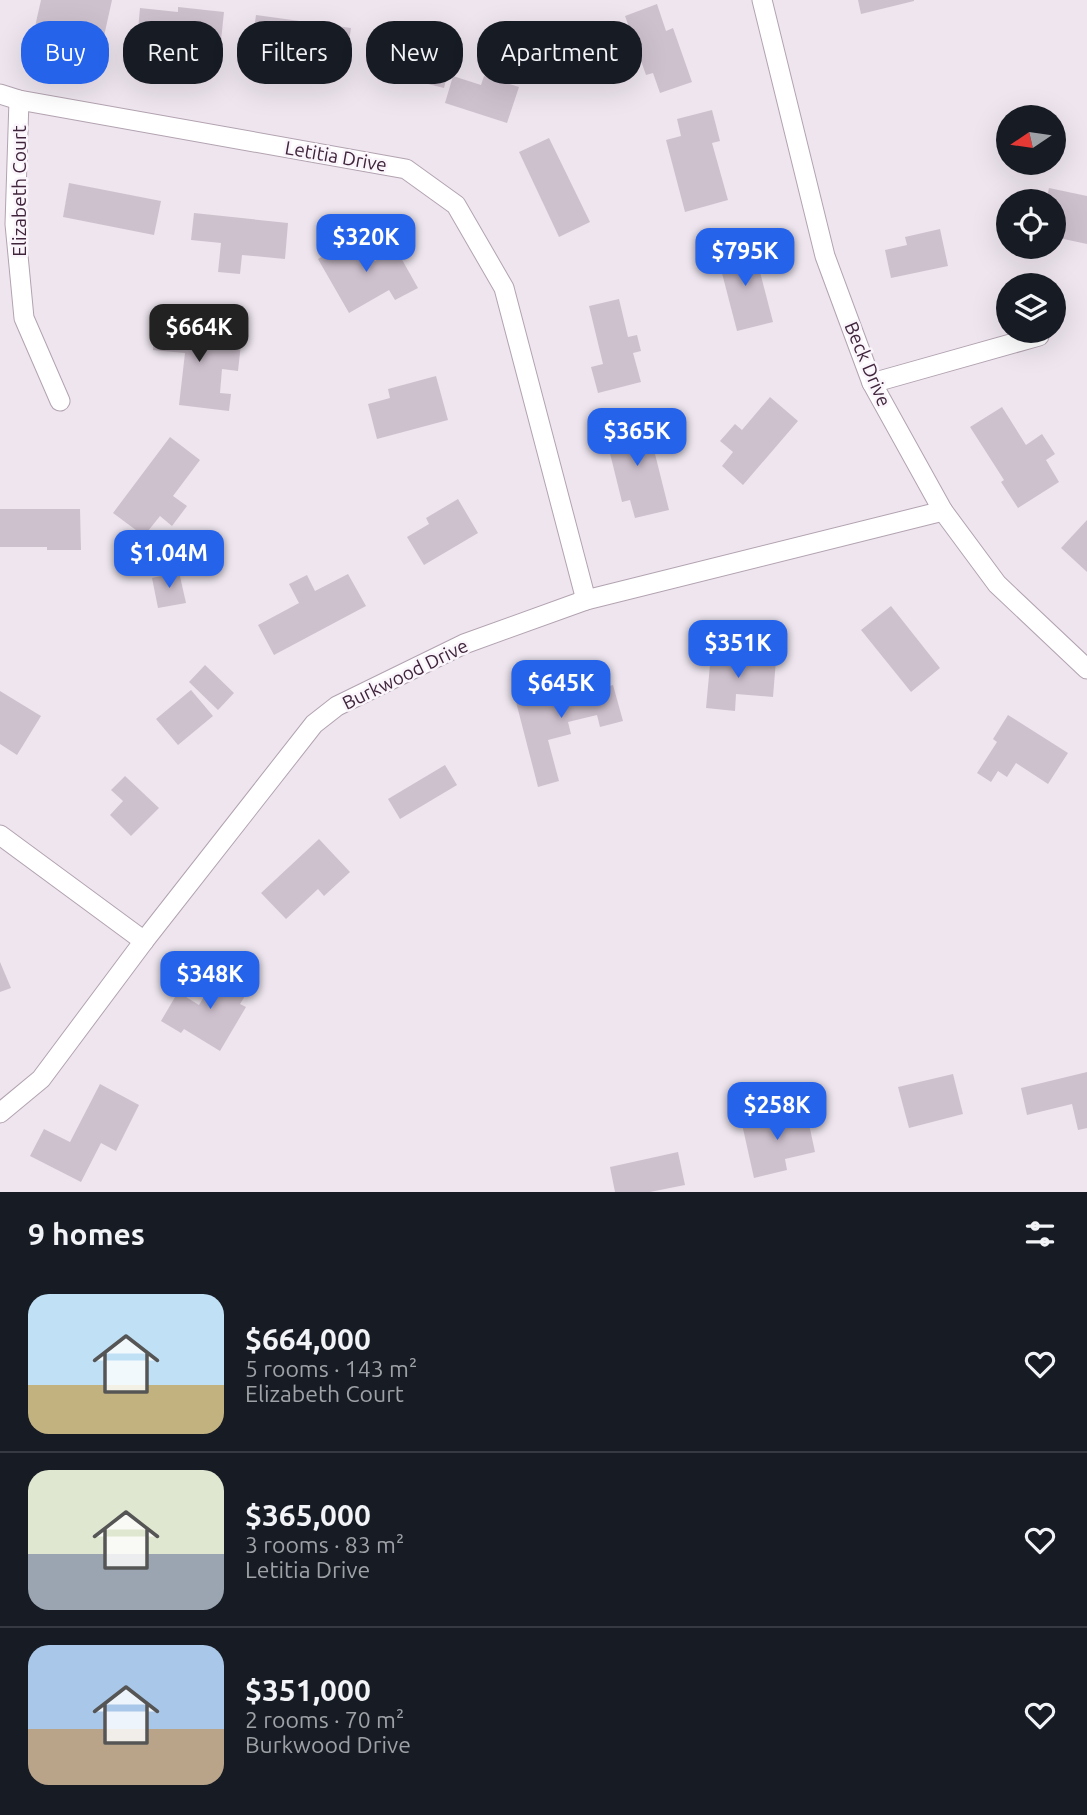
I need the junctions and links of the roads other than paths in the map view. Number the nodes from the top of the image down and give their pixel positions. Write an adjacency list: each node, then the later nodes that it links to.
1 (762, 0): 5 (street, Beck Drive)
2 (0, 94): 3 (street, Letitia Drive)
3 (19, 100): 6 (street, Elizabeth Court); 8 (street, Letitia Drive)
4 (1014, 343): 5 (street)
5 (872, 383): 7 (street, Beck Drive)
6 (60, 401)
7 (943, 511): 8 (street, Burkwood Drive); 9 (street, Beck Drive)
8 (586, 600): 11 (street, Burkwood Drive)
9 (1087, 669)
10 (0, 835): 11 (street)
11 (144, 941): 12 (street, Burkwood Drive)
12 (0, 1114)

